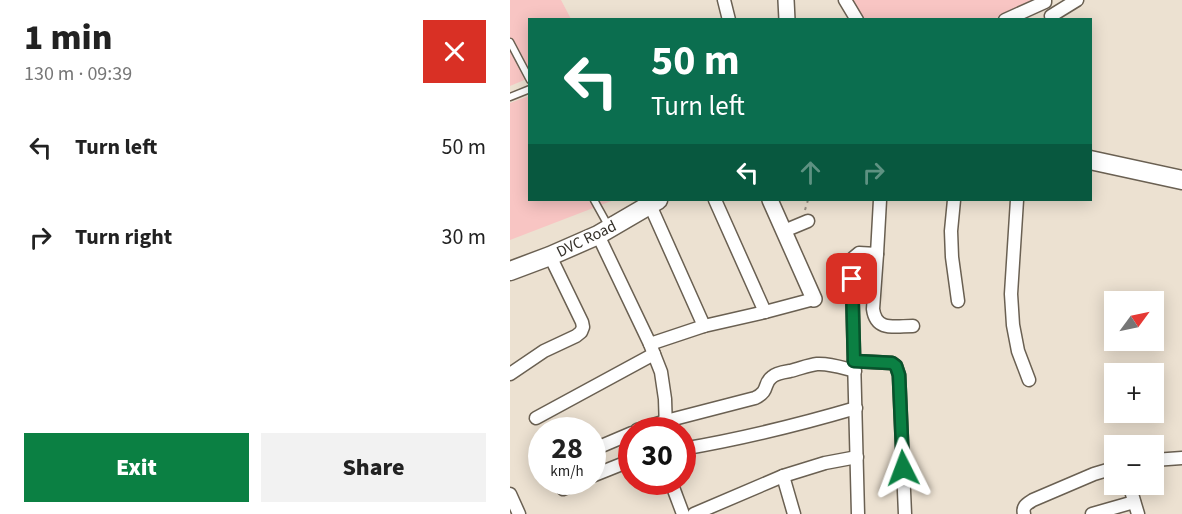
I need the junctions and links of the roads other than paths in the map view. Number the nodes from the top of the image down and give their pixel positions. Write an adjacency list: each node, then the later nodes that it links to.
1 (724, 0): 6 (street)
2 (786, 0): 7 (street)
3 (845, 0): 8 (street)
4 (1077, 0): 10 (street)
5 (1045, 1): 9 (street); 10 (street)
6 (728, 18)
7 (787, 18)
8 (855, 18)
9 (1009, 18)
10 (1052, 18)
11 (510, 42): 12 (lane)
12 (528, 76)
13 (528, 90): 14 (lane)
14 (510, 97)
15 (1092, 159): 16 (main road)
16 (1182, 180)
17 (594, 201): 25 (lane)
18 (715, 201): 32 (street)
19 (770, 201): 26 (street)
20 (880, 201): 27 (street)
21 (954, 201): 31 (street)
22 (1017, 201): 38 (street)
23 (654, 202): 25 (main road, DVC Road); 33 (street)
24 (808, 221): 26 (street)
25 (604, 231): 28 (main road, DVC Road); 35 (street)
26 (784, 231): 30 (street)
27 (877, 255): 34 (street); 36 (street)
28 (550, 256): 29 (main road, DVC Road); 37 (street)
29 (510, 271)
30 (814, 299): 32 (street)
31 (958, 301)
32 (765, 312): 33 (street)
33 (704, 326): 35 (street)
34 (913, 326)
35 (652, 349): 40 (street); 41 (street)
36 (855, 366): 39 (street); 42 (street); 58 (street)
37 (510, 374)
38 (1029, 380)
39 (855, 408): 43 (street); 44 (street)
40 (538, 417)
41 (666, 417)
42 (695, 417)
43 (696, 446)
44 (857, 457): 48 (street); 57 (street)
45 (1182, 458): 46 (street)
46 (1164, 459)
47 (1104, 471): 59 (street)
48 (783, 476): 52 (street); 56 (street)
49 (510, 494): 53 (street)
50 (676, 495): 54 (street)
51 (1136, 508): 60 (street)
52 (721, 509): 55 (street)
53 (519, 514)
54 (683, 514)
55 (694, 514)
56 (794, 514)
57 (858, 514)
58 (905, 514)
59 (1024, 514)
60 (1092, 514)

